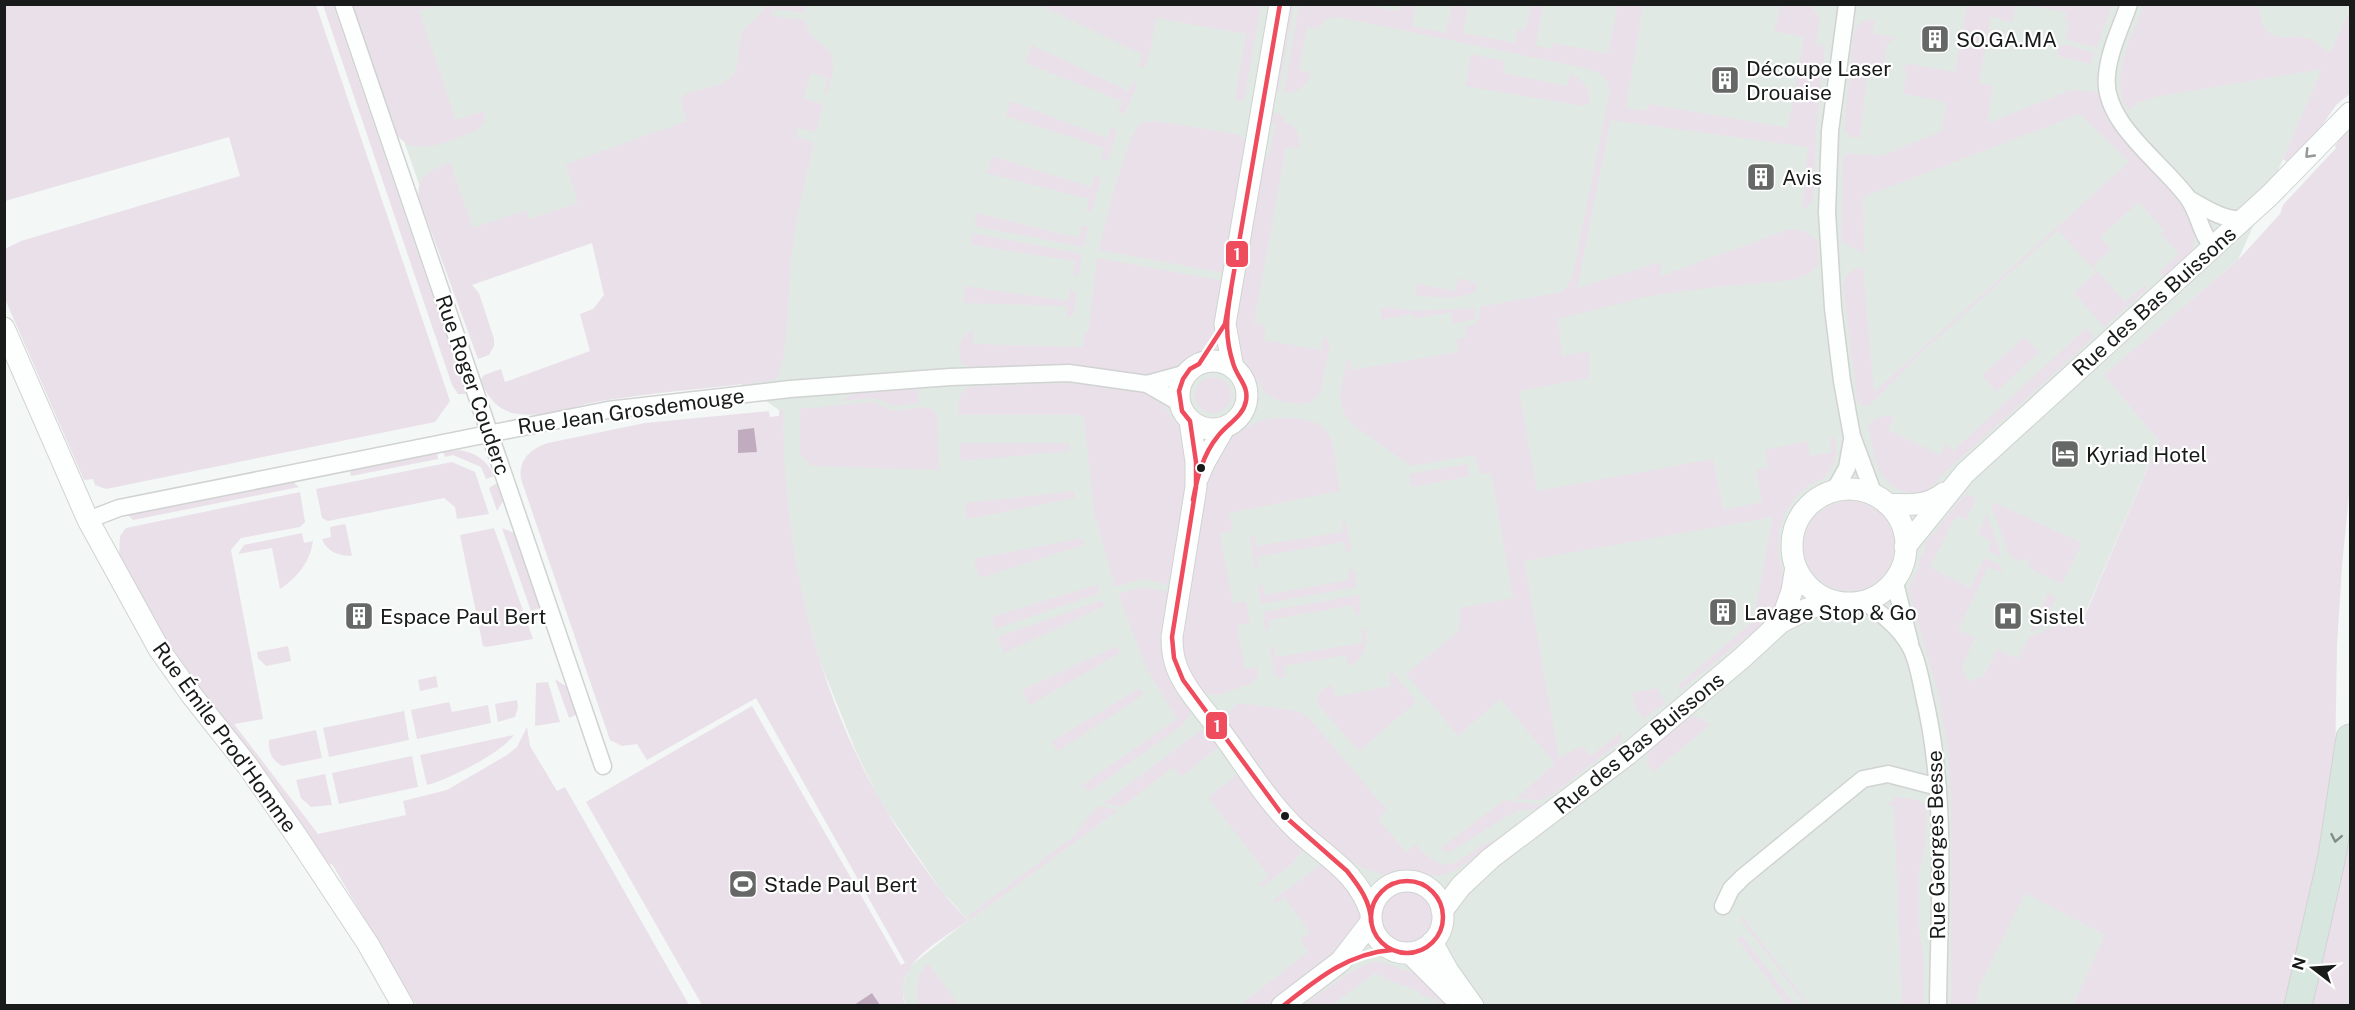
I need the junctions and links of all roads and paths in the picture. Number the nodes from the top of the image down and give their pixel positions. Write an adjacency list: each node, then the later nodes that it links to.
1 (343, 4): 16 (street, Rue Roger Couderc)
2 (1280, 4): 9 (street)
3 (1847, 4): 17 (street)
4 (2129, 4): 6 (street)
5 (2350, 113): 7 (street, Rue des Bas Buissons, one-way to 7)
6 (2188, 198): 7 (street); 8 (street)
7 (2243, 219): 8 (street, Rue des Bas Buissons)
8 (2213, 246): 18 (street, Rue des Bas Buissons)
9 (1225, 324): 11 (street); 12 (street)
10 (4, 328): 22 (street, Rue Émile Prod'Homme)
11 (1193, 368): 12 (street); 13 (street); 14 (street)
12 (1233, 368): 15 (street)
13 (1147, 384): 14 (street); 16 (street, Rue Jean Grosdemouge)
14 (1185, 412): 15 (street); 19 (street)
15 (1224, 428): 19 (street)
16 (489, 433): 22 (street, Rue Jean Grosdemouge); 31 (street, Rue Roger Couderc)
17 (1852, 436): 20 (street); 21 (street)
18 (1954, 485): 21 (street, Rue des Bas Buissons); 23 (street, Rue des Bas Buissons)
19 (1196, 487): 34 (street)
20 (1834, 491): 21 (street); 24 (street)
21 (1880, 500): 23 (street)
22 (88, 520): 43 (street, Rue Émile Prod'Homme)
23 (1905, 547): 25 (street)
24 (1796, 567): 26 (street); 28 (street, Rue des Bas Buissons)
25 (1894, 579): 27 (street); 29 (street)
26 (1834, 601): 27 (street); 28 (street, Rue des Bas Buissons)
27 (1863, 601): 29 (street, Rue Georges Besse)
28 (1781, 622): 33 (street, Rue des Bas Buissons)
29 (1912, 650): 32 (street, Rue Georges Besse)
30 (2350, 738): 48 (main road, one-way to 48)
31 (603, 766)
32 (1938, 787): 37 (street); 47 (street, Rue Georges Besse)
33 (1491, 858): 36 (street, Rue des Bas Buissons); 38 (street, Rue des Bas Buissons)
34 (1347, 871): 35 (street); 39 (street)
35 (1390, 885): 36 (street); 39 (street)
36 (1428, 888): 38 (street)
37 (1723, 906)
38 (1442, 911): 40 (street)
39 (1371, 917): 41 (street); 42 (street)
40 (1432, 942): 41 (street); 46 (street)
41 (1401, 951): 42 (street); 45 (street)
42 (1331, 970): 44 (street)
43 (403, 1005)
44 (1282, 1005)
45 (1461, 1005)
46 (1473, 1005)
47 (1938, 1005)
48 (2298, 1005)

